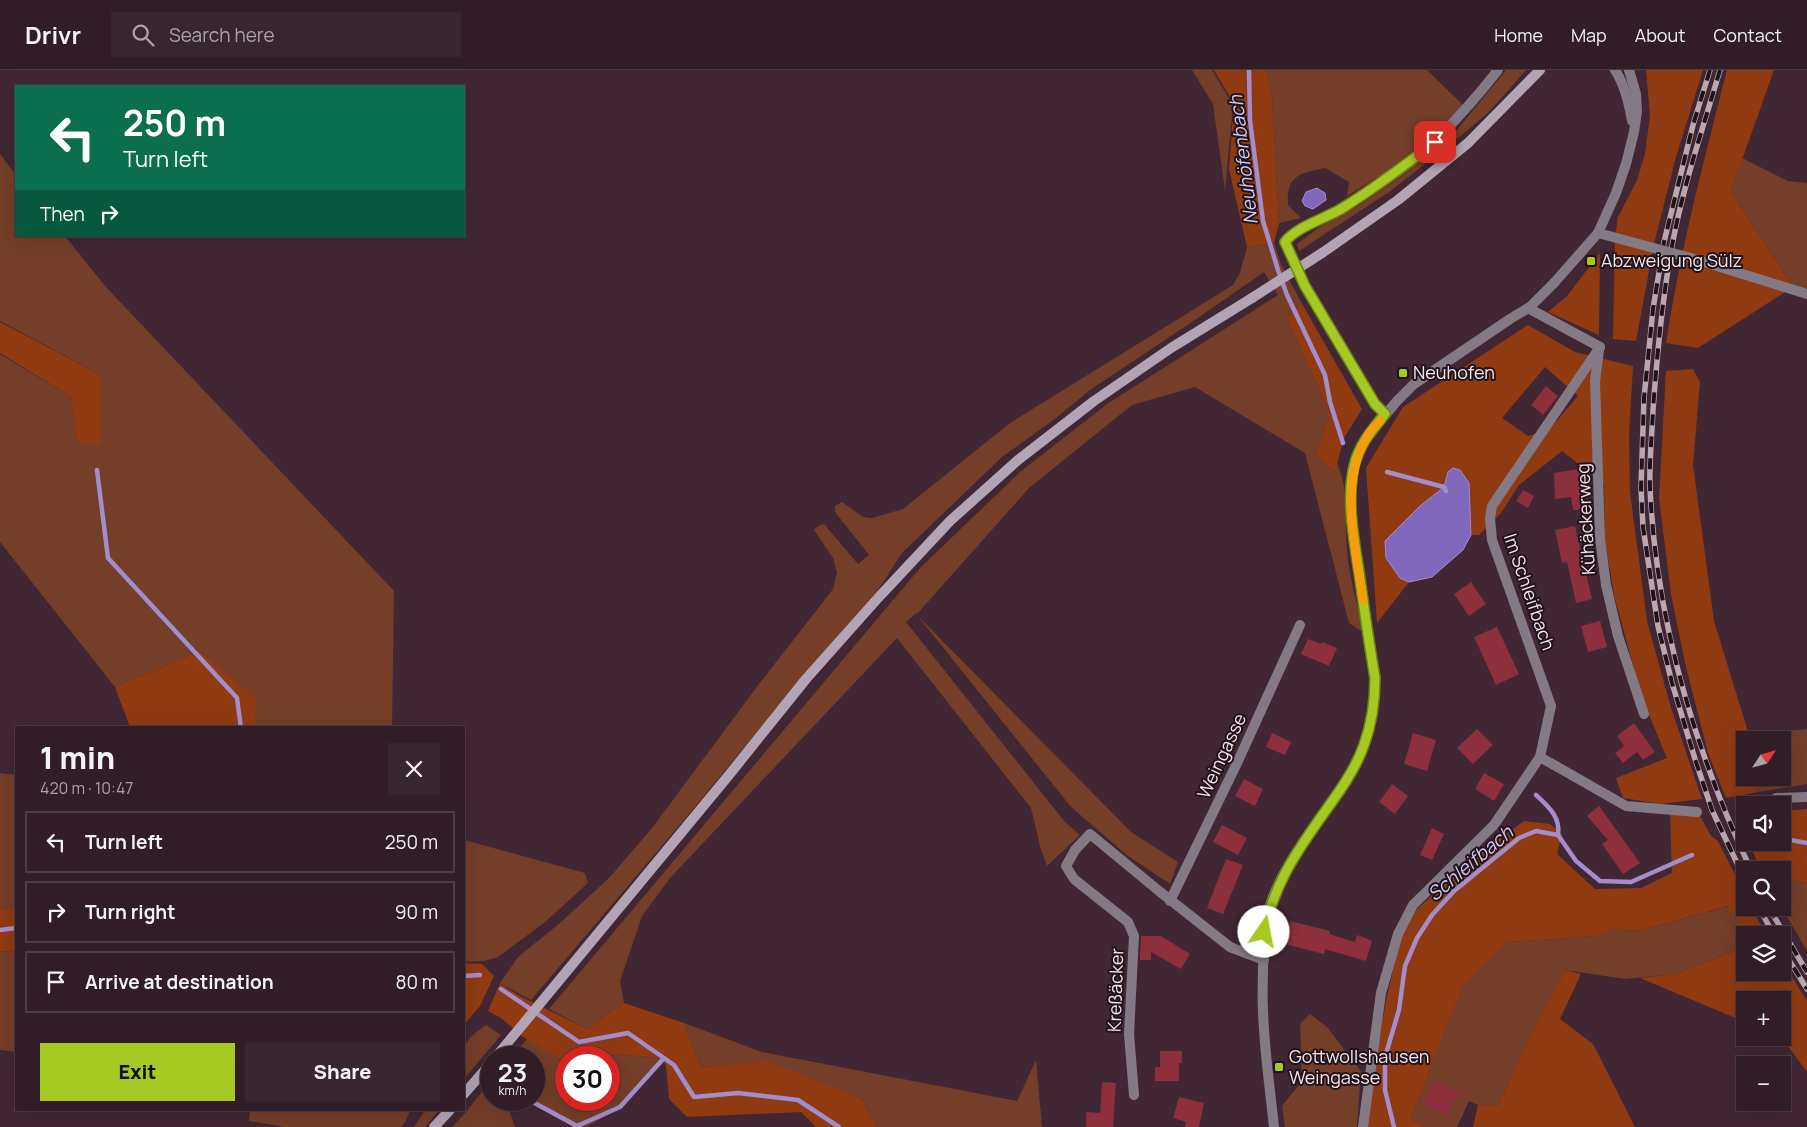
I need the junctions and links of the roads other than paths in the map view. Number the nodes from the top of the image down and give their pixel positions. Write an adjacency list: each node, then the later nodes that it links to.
1 (1498, 70): 10 (street)
2 (1540, 70): 19 (main road, bridge)
3 (1615, 70): 5 (street)
4 (1629, 70): 5 (street)
5 (1634, 132): 6 (street)
6 (1598, 233): 7 (street, bridge); 8 (street)
7 (1807, 294)
8 (1528, 308): 9 (street); 10 (street)
9 (1600, 347): 12 (street, Kühäckerweg); 13 (street, Im Schleifbach)
10 (1385, 414): 18 (street)
11 (1300, 625): 17 (street, Weingasse)
12 (1644, 714)
13 (1540, 757): 16 (street); 26 (street, Im Schleifbach)
14 (1807, 797): 15 (street)
15 (1791, 798)
16 (1697, 812)
17 (1170, 900): 18 (street); 22 (street, Kreßäcker)
18 (1264, 960): 25 (street)
19 (505, 1046)
20 (480, 1076): 21 (main road)
21 (465, 1093)
22 (1134, 1095)
23 (449, 1111): 24 (main road)
24 (434, 1127)
25 (1274, 1127)
26 (1364, 1127)

